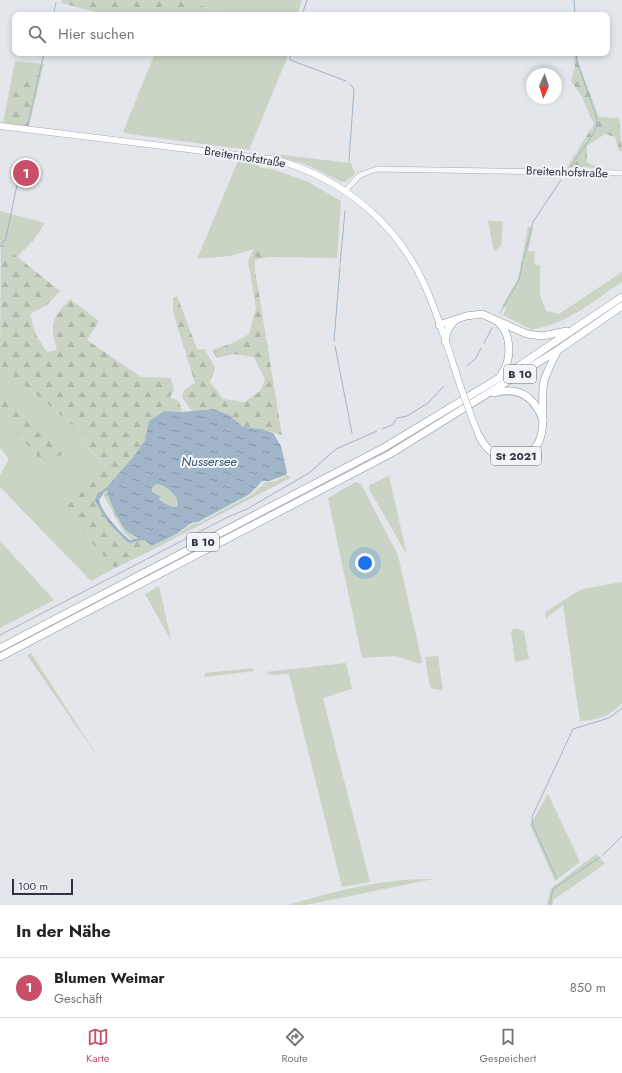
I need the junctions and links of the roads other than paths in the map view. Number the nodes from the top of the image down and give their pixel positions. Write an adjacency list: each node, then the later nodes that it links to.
1 (0, 126): 3 (main road, Breitenhofstraße / St 2021)
2 (622, 174): 3 (street, Breitenhofstraße)
3 (345, 191): 8 (main road, St 2021)
4 (622, 297): 9 (highway, B 10)
5 (622, 306): 11 (highway, B 10)
6 (495, 319): 7 (highway); 9 (highway); 12 (highway)
7 (455, 320): 8 (highway); 10 (highway)
8 (440, 325): 10 (main road, St 2021)
9 (574, 329): 12 (highway, B 10)
10 (445, 341): 15 (main road, St 2021, bridge)
11 (558, 350): 13 (highway, B 10); 14 (highway)
12 (499, 378): 16 (highway, B 10)
13 (482, 397): 14 (highway); 17 (highway, B 10)
14 (544, 424): 15 (highway, St 2021)
15 (479, 436)
16 (0, 648)
17 (0, 657)

